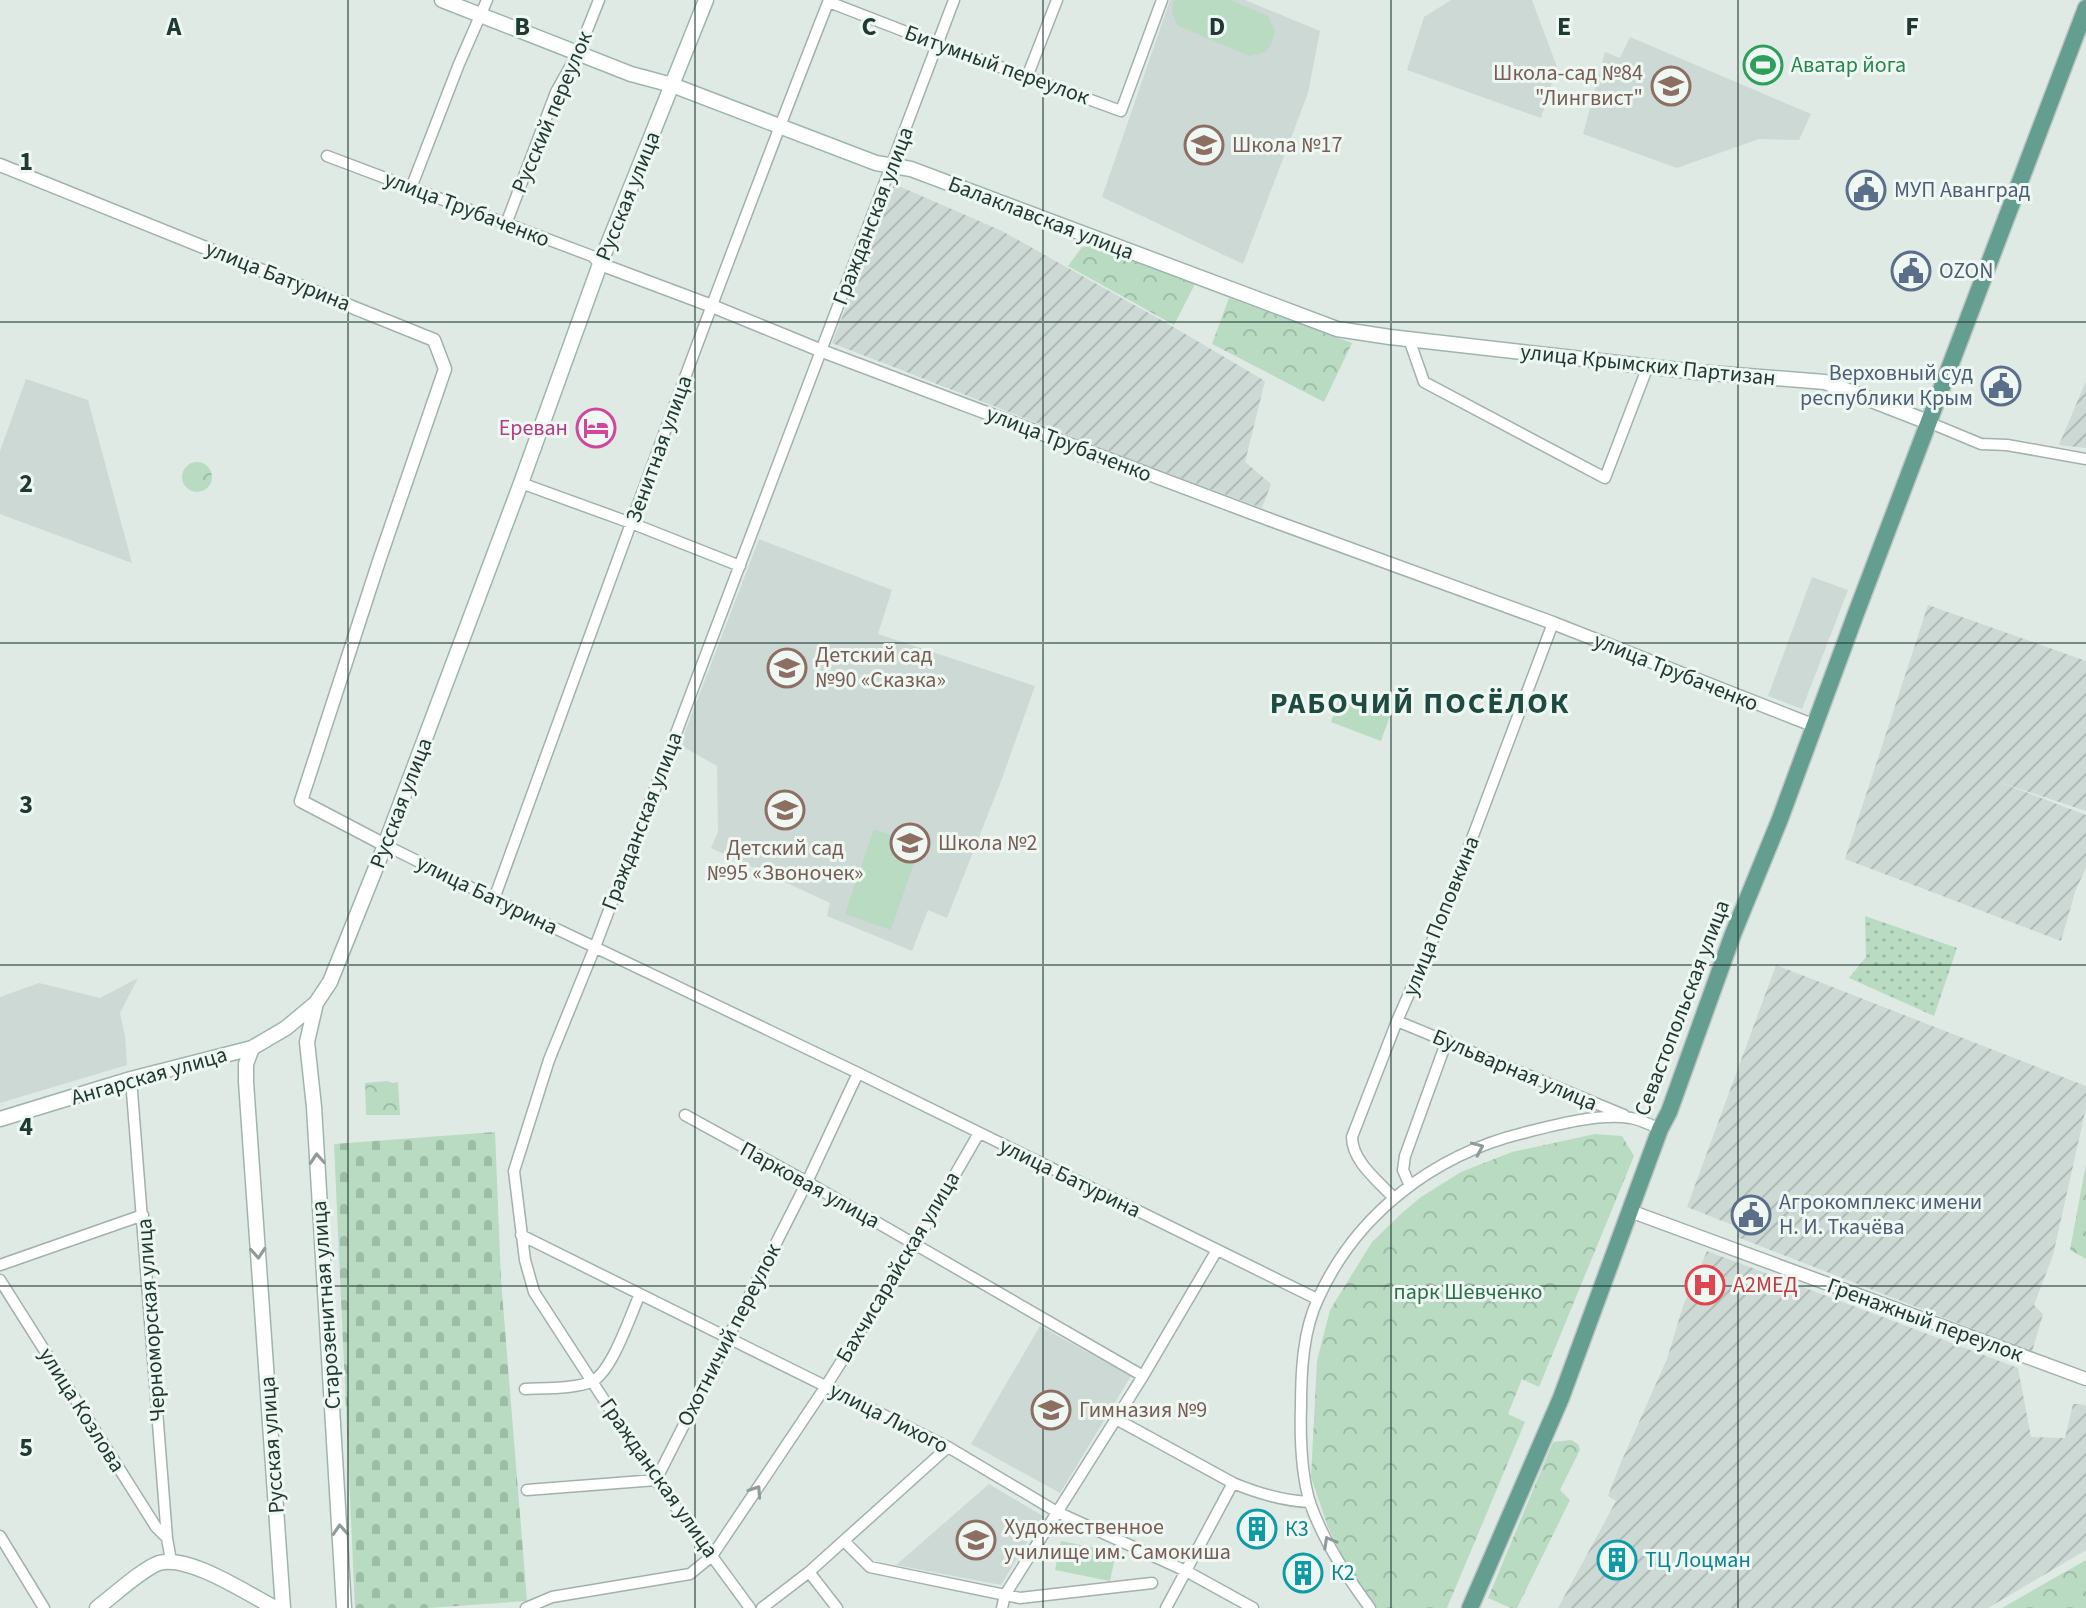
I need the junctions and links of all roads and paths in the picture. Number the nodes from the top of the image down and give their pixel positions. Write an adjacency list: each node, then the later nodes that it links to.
1 (442, 0): 10 (main road, Балаклавская улица)
2 (487, 0): 10 (street)
3 (599, 0): 12 (street, Русский переулок)
4 (706, 0): 14 (main road, Русская улица)
5 (954, 0): 11 (street, Гражданская улица)
6 (1057, 0): 13 (street)
7 (1162, 0): 13 (street, Битумный переулок)
8 (829, 1): 11 (street, Битумный переулок); 15 (street, Зенитная улица)
9 (2086, 8): 26 (main road, Севастопольская улица)
10 (481, 15): 12 (main road, Балаклавская улица); 19 (street)
11 (937, 44): 13 (street, Битумный переулок); 18 (street, Гражданская улица)
12 (578, 53): 14 (main road, Балаклавская улица); 20 (street, Русский переулок)
13 (1027, 77)
14 (672, 85): 15 (main road, Балаклавская улица); 21 (main road, Русская улица)
15 (779, 127): 18 (main road, Балаклавская улица); 22 (street, Зенитная улица)
16 (327, 156): 19 (street, улица Трубаченко)
17 (0, 165): 33 (street, улица Батурина)
18 (891, 166): 23 (main road, Балаклавская улица); 24 (street, Гражданская улица)
19 (411, 188): 20 (street, улица Трубаченко)
20 (506, 224): 21 (street, улица Трубаченко)
21 (600, 264): 22 (street, улица Трубаченко); 28 (main road, Русская улица)
22 (712, 306): 24 (street, улица Трубаченко); 29 (street, Зенитная улица)
23 (1409, 339): 25 (main road, улица Крымских Партизан); 25 (street)
24 (822, 351): 30 (street, Гражданская улица); 31 (street, улица Трубаченко)
25 (1648, 366): 26 (main road, улица Крымских Партизан)
26 (1928, 422): 27 (street); 32 (main road, Севастопольская улица)
27 (2086, 459)
28 (521, 483): 29 (street); 33 (main road, Русская улица)
29 (631, 523): 30 (street); 34 (street, Зенитная улица)
30 (740, 566): 35 (street, Гражданская улица)
31 (1553, 623): 32 (street, улица Трубаченко); 37 (street, улица Поповкина)
32 (1815, 726): 49 (main road, Севастопольская улица)
33 (385, 845): 34 (street, улица Батурина); 36 (main road, Русская улица)
34 (494, 899): 35 (street, улица Батурина)
35 (595, 947): 44 (street, улица Батурина); 56 (street, Гражданская улица)
36 (316, 1003): 38 (main road, Русская улица); 40 (main road, Старозенитная улица)
37 (1397, 1021): 39 (street, Бульварная улица); 53 (street, улица Поповкина)
38 (286, 1028): 40 (main road); 41 (main road, Русская улица)
39 (1447, 1040): 48 (street, Бульварная улица); 52 (street)
40 (307, 1042): 90 (main road, Старозенитная улица, one-way to 40)
41 (252, 1048): 42 (main road, Ангарская улица); 43 (main road, Русская улица)
42 (230, 1053): 43 (main road); 45 (main road, Ангарская улица)
43 (246, 1064): 89 (main road, Русская улица, one-way to 89)
44 (858, 1073): 50 (street, улица Батурина); 51 (street, Охотничий переулок)
45 (131, 1079): 47 (main road, Ангарская улица); 55 (street, Черноморская улица)
46 (685, 1115): 51 (street, Парковая улица)
47 (0, 1119)
48 (1633, 1119): 49 (street, Бульварная улица); 52 (street, one-way to 48)
49 (1660, 1129): 54 (main road, Севастопольская улица)
50 (979, 1133): 57 (street, Бахчисарайская улица); 58 (street, улица Батурина)
51 (807, 1182): 57 (street, Парковая улица); 63 (street, Охотничий переулок)
52 (1410, 1186): 53 (street)
53 (1393, 1197): 62 (street)
54 (1630, 1211): 65 (street, Гренажный переулок); 100 (main road, Севастопольская улица)
55 (143, 1215): 59 (street); 77 (street, Черноморская улица)
56 (521, 1235): 61 (street, улица Лихого); 66 (street, Гражданская улица)
57 (915, 1244): 64 (street, Парковая улица); 67 (street, Бахчисарайская улица)
58 (1217, 1250): 62 (street, улица Батурина); 64 (street)
59 (0, 1265)
60 (0, 1280): 77 (street, улица Козлова)
61 (640, 1294): 63 (street, улица Лихого); 66 (street)
62 (1317, 1299): 74 (street)
63 (728, 1337): 67 (street, улица Лихого); 71 (street, Охотничий переулок)
64 (1143, 1376): 69 (street)
65 (2086, 1379)
66 (592, 1381): 68 (street); 71 (street, Гражданская улица)
67 (826, 1386): 70 (street, улица Лихого); 79 (street, Бахчисарайская улица, one-way to 67)
68 (525, 1389)
69 (1116, 1419): 72 (street); 75 (street)
70 (948, 1447): 75 (street, улица Лихого); 78 (street)
71 (656, 1480): 73 (street); 79 (street, Гражданская улица)
72 (1233, 1483): 74 (street); 81 (street)
73 (527, 1490)
74 (1310, 1502): 99 (street, one-way to 74)
75 (1057, 1512): 81 (street, улица Лихого); 84 (street)
76 (0, 1536): 86 (street)
77 (167, 1538): 80 (street, Черноморская улица)
78 (844, 1541): 82 (street); 84 (street)
79 (712, 1556): 85 (street, Бахчисарайская улица); 93 (street, Гражданская улица)
80 (171, 1561): 87 (main road); 88 (main road)
81 (1186, 1571): 97 (street); 98 (street, улица Лихого)
82 (809, 1572): 94 (street); 95 (street)
83 (1152, 1583): 84 (street)
84 (1005, 1595): 96 (street)
85 (545, 1599): 91 (street, Бахчисарайская улица); 92 (street)
86 (44, 1608)
87 (97, 1608)
88 (275, 1608)
89 (283, 1608)
90 (344, 1608)
91 (526, 1608)
92 (555, 1608)
93 (750, 1608)
94 (762, 1608)
95 (837, 1608)
96 (1002, 1608)
97 (1166, 1608)
98 (1253, 1608)
99 (1370, 1608)
100 (1470, 1608)

